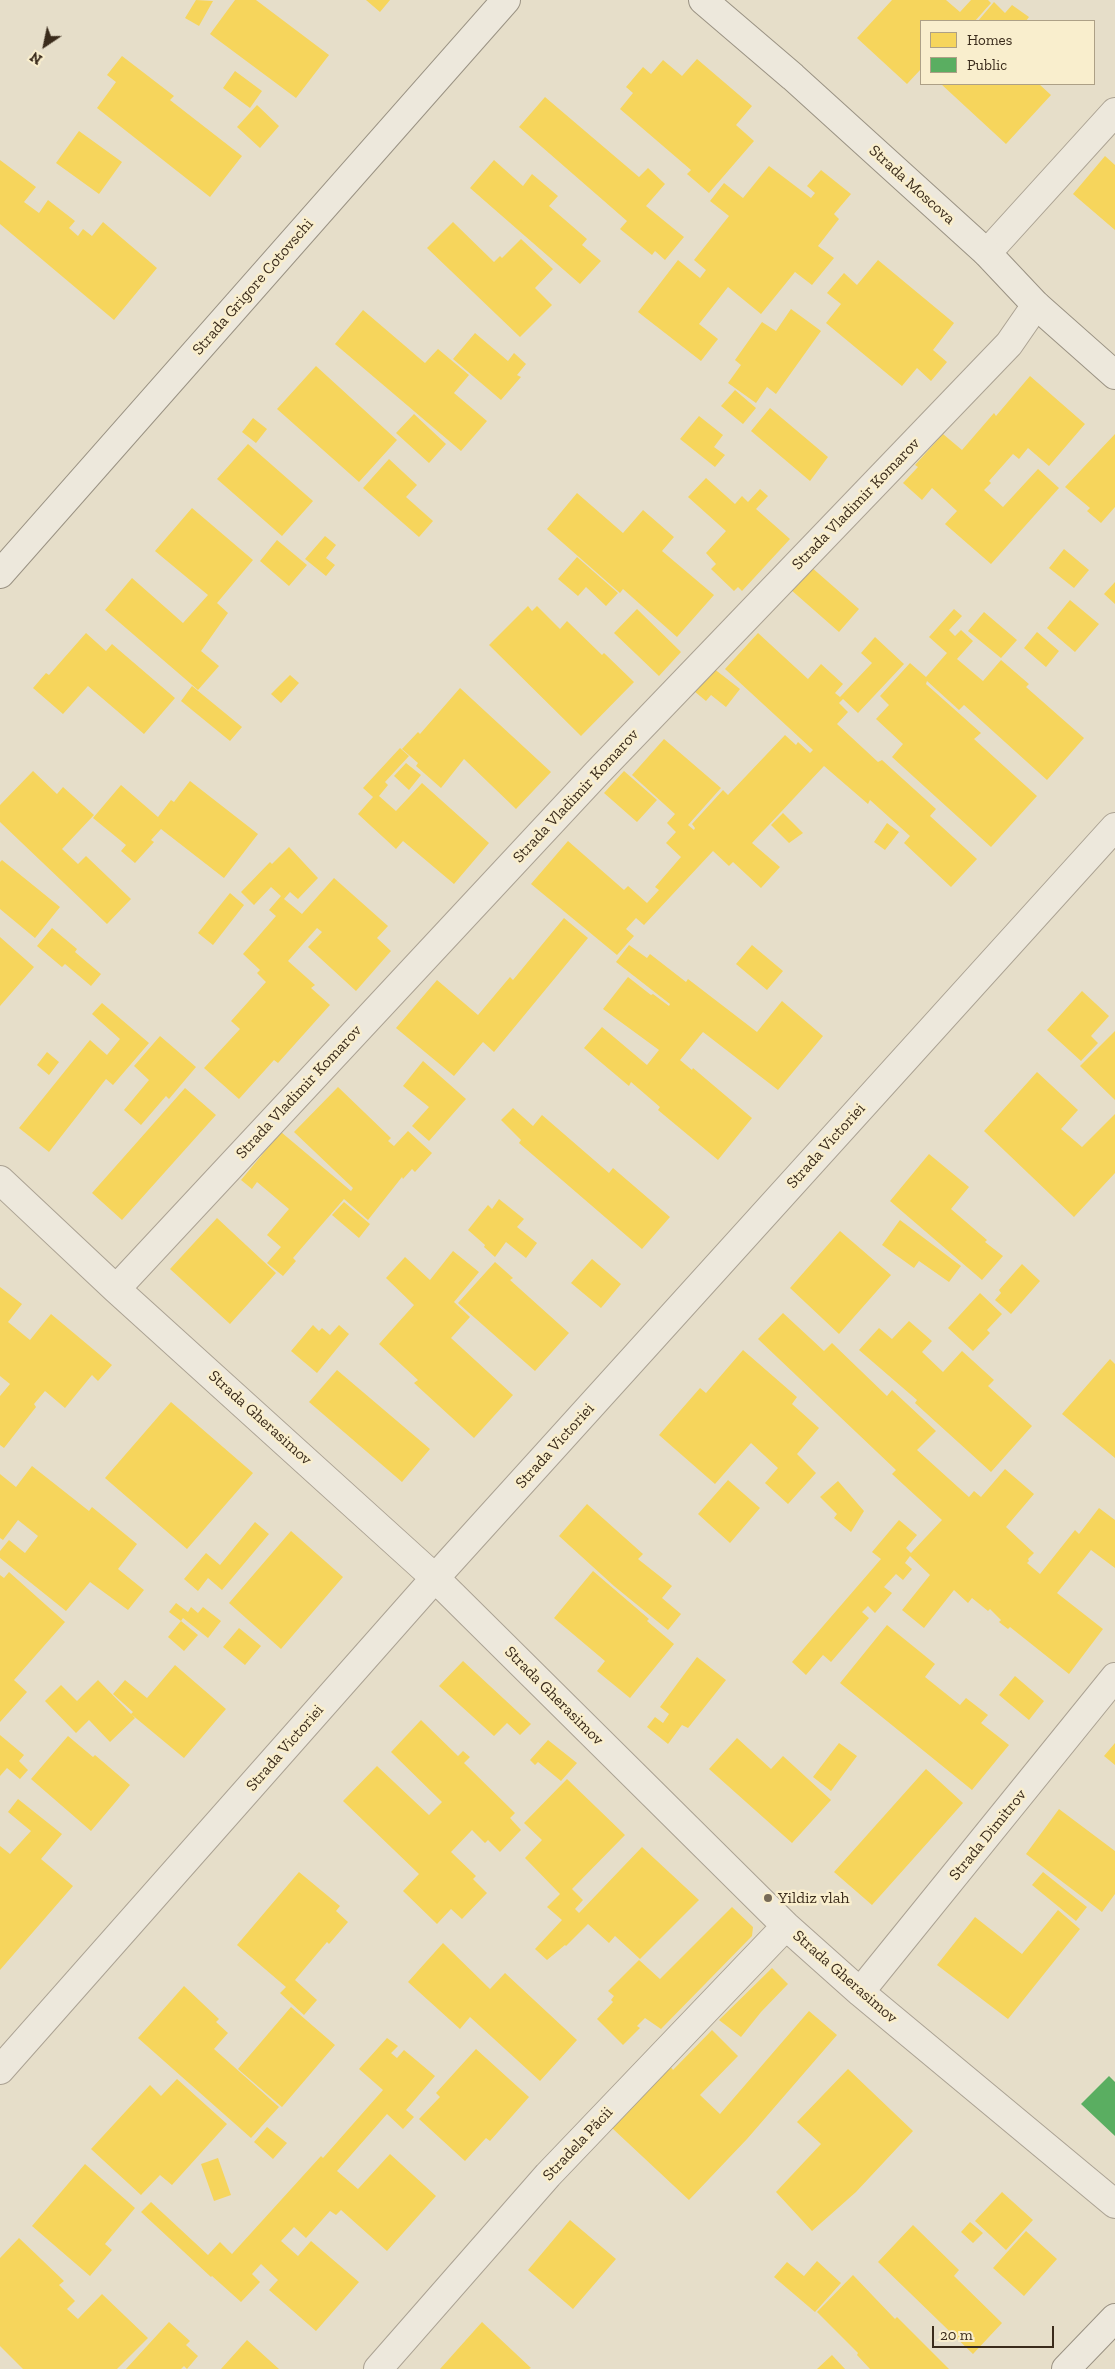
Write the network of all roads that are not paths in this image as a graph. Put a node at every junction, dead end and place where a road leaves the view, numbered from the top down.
1 (506, 0) edge
2 (703, 0) edge
3 (1115, 112) edge
4 (987, 253) junction
5 (1036, 306) junction
6 (1115, 375) edge
7 (0, 574) edge
8 (1115, 827) edge
9 (0, 1180) edge
10 (116, 1289) junction
11 (435, 1578) junction
12 (1115, 1677) edge
13 (786, 1926) junction
14 (860, 1992) junction
15 (0, 2070) edge
16 (1115, 2204) edge
17 (1115, 2318) edge
18 (378, 2369) edge
19 (1066, 2369) edge

1 - 7 street, Strada Grigore Cotovschi
2 - 4 street, Strada Moscova
3 - 4 street
4 - 5 street, Strada Moscova
5 - 6 street, Strada Moscova
5 - 10 street, Strada Vladimir Komarov
8 - 11 street, Strada Victoriei
9 - 10 street, Strada Gherasimov
10 - 11 street, Strada Gherasimov
11 - 13 street, Strada Gherasimov
11 - 15 street, Strada Victoriei
12 - 14 street, Strada Dimitrov
13 - 14 street, Strada Gherasimov
13 - 18 street, Stradela Păcii
14 - 16 street, Strada Gherasimov
17 - 19 street

